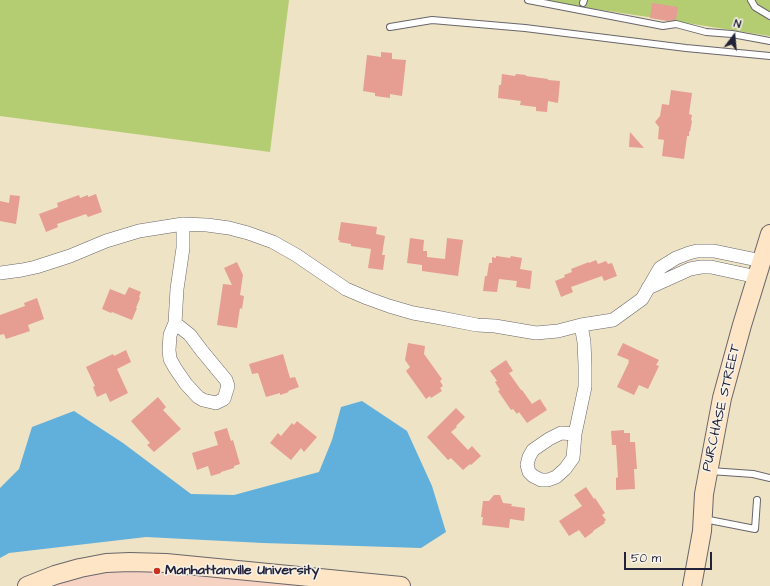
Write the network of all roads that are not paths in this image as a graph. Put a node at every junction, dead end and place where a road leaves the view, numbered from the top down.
1 (528, 0) edge
2 (751, 0) edge
3 (770, 16) edge
4 (390, 26) dead end
5 (770, 41) edge
6 (770, 56) edge
7 (183, 224) junction
8 (770, 234) edge
9 (689, 253) junction
10 (695, 268) junction
11 (760, 269) junction
12 (0, 273) edge
13 (648, 288) junction
14 (175, 323) junction
15 (581, 325) junction
16 (575, 434) dead end
17 (708, 471) junction
18 (770, 478) edge
19 (758, 500) dead end
20 (702, 518) junction
21 (27, 586) edge
22 (401, 586) edge
23 (692, 586) edge

1 - 5 lane
2 - 3 lane
4 - 6 lane
7 - 12 street
7 - 14 street
7 - 15 street
8 - 11 main road, PURCHASE STREET
9 - 10 street
9 - 11 street
9 - 13 street
10 - 11 street
10 - 13 street
11 - 17 main road, PURCHASE STREET
13 - 15 street
14 - 14 street
15 - 16 street
17 - 18 lane
17 - 20 main road, PURCHASE STREET
19 - 20 lane
20 - 23 main road, PURCHASE STREET
21 - 22 main road

